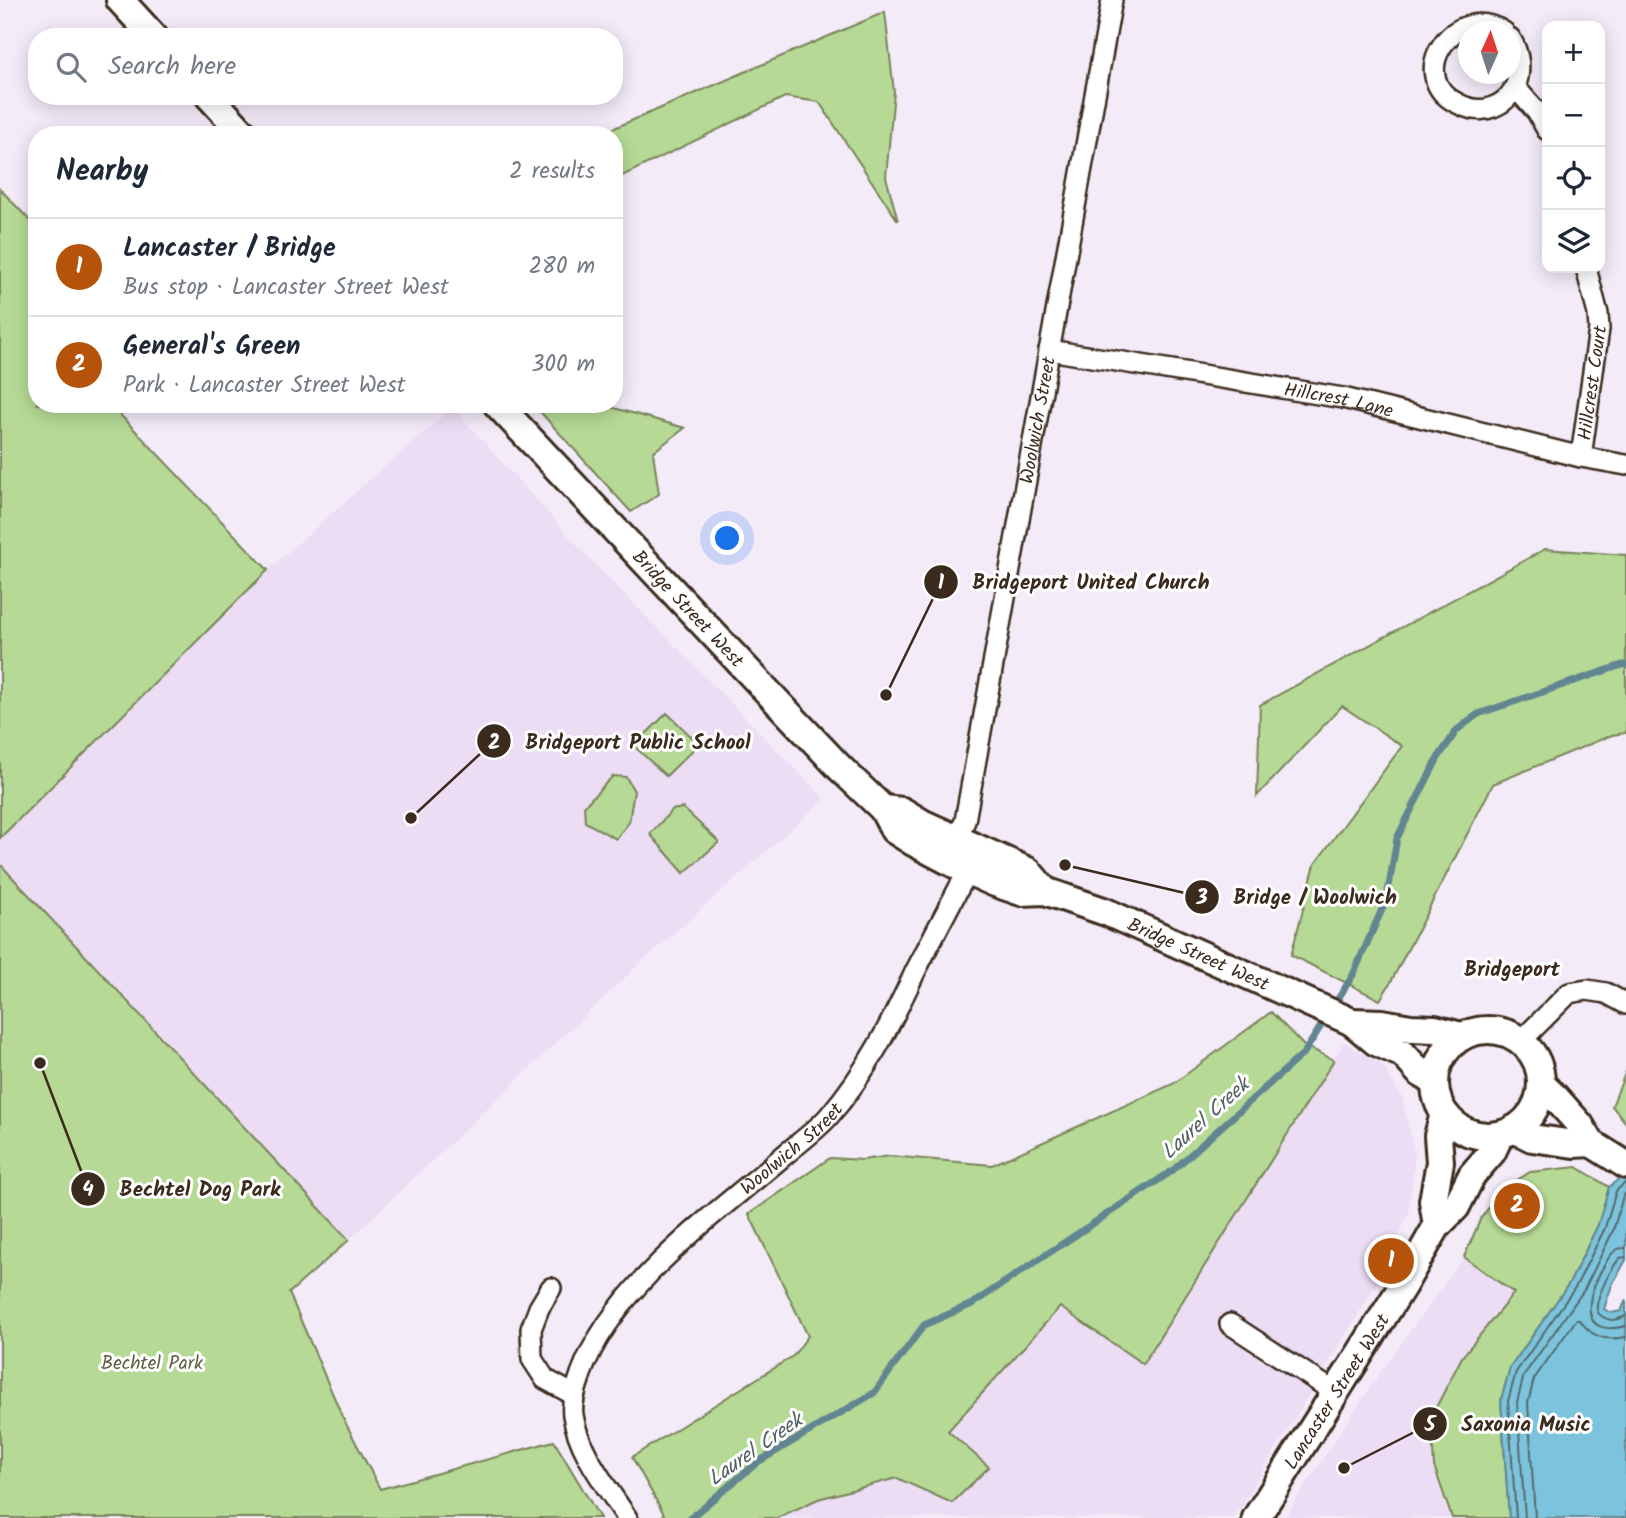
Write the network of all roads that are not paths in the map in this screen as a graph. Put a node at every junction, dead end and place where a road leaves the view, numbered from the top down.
1 (120, 0) edge
2 (1112, 0) edge
3 (146, 28) edge
4 (1458, 28) edge
5 (1516, 84) edge
6 (1515, 87) junction
7 (217, 105) edge
8 (1542, 122) edge
9 (237, 126) edge
10 (1587, 273) edge
11 (1049, 350) junction
12 (506, 413) edge
13 (1581, 457) junction
14 (1626, 465) edge
15 (883, 809) junction
16 (957, 839) junction
17 (968, 871) junction
18 (1045, 891) junction
19 (1626, 1004) edge
20 (1352, 1021) junction
21 (1461, 1037) junction
22 (1521, 1041) junction
23 (1434, 1081) junction
24 (1541, 1084) junction
25 (1444, 1114) junction
26 (1507, 1132) junction
27 (1591, 1143) junction
28 (1622, 1162) edge
29 (1437, 1226) junction
30 (551, 1288) dead end
31 (1230, 1324) dead end
32 (1336, 1393) junction
33 (574, 1395) junction
34 (627, 1518) edge
35 (1256, 1518) edge

1 - 3 main road
2 - 11 street, Woolwich Street
4 - 6 street
5 - 6 street
6 - 8 street
7 - 9 main road
10 - 13 street, Hillcrest Court
11 - 13 street, Hillcrest Lane
11 - 16 street, Woolwich Street
12 - 15 main road, Bridge Street West
13 - 14 street, Hillcrest Lane
15 - 16 main road, Bridge Street West
15 - 17 main road, Bridge Street West
16 - 18 main road, Bridge Street West
17 - 18 main road, Bridge Street West
17 - 33 street, Woolwich Street
18 - 20 main road, Bridge Street West
19 - 22 street
20 - 21 main road, Bridge Street West
20 - 23 main road, Bridge Street West
21 - 22 main road
21 - 23 main road
22 - 24 main road
23 - 25 main road
24 - 26 main road
24 - 27 main road
25 - 26 main road
25 - 29 main road
26 - 27 main road
26 - 29 main road, Lancaster Street West
27 - 28 main road
29 - 32 main road, Lancaster Street West
30 - 33 street
31 - 32 street
32 - 35 main road, Lancaster Street West
33 - 34 street

